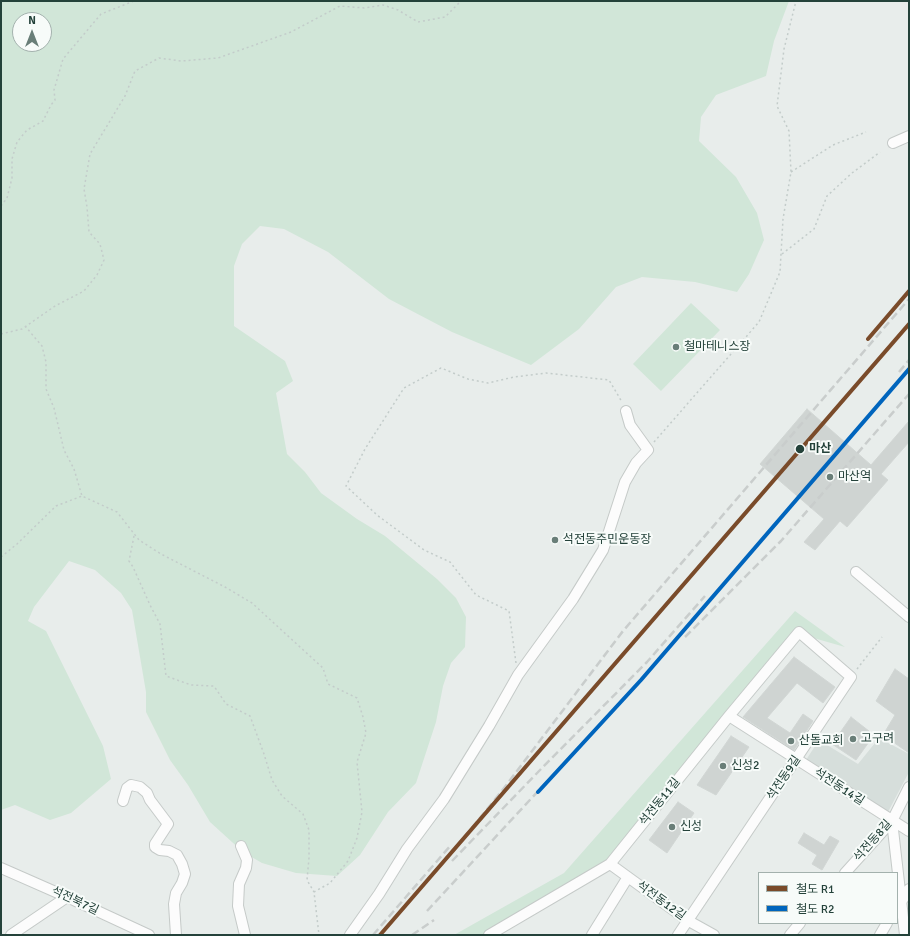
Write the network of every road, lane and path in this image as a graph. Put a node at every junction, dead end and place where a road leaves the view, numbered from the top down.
1 (134, 1) edge
2 (460, 1) edge
3 (796, 1) edge
4 (866, 132) dead end
5 (909, 136) edge
6 (893, 143) dead end
7 (880, 152) dead end
8 (791, 172) junction
9 (1, 206) edge
10 (782, 254) junction
11 (25, 326) junction
12 (1, 334) edge
13 (626, 411) joint
14 (648, 450) junction
15 (82, 496) junction
16 (134, 535) junction
17 (1, 557) edge
18 (856, 572) dead end
19 (909, 617) edge
20 (882, 637) dead end
21 (518, 675) junction
22 (851, 677) junction
23 (729, 716) junction
24 (796, 759) junction
25 (909, 787) edge
26 (123, 801) dead end
27 (892, 821) junction
28 (909, 831) edge
29 (240, 846) dead end
30 (610, 864) junction
31 (1, 868) edge
32 (846, 872) edge
33 (896, 872) edge
34 (628, 877) junction
35 (909, 888) edge
36 (314, 892) junction
37 (898, 893) edge
38 (67, 897) junction
39 (899, 905) edge
40 (687, 920) junction
41 (799, 924) edge
42 (886, 924) edge
43 (11, 935) edge
44 (149, 935) edge
45 (176, 935) edge
46 (245, 935) edge
47 (319, 935) edge
48 (350, 935) edge
49 (489, 935) edge
50 (592, 935) edge
51 (678, 935) edge
52 (714, 935) edge
53 (790, 935) edge
54 (880, 935) edge
55 (905, 935) edge

1 - 9 path
2 - 11 path
3 - 8 path
4 - 8 path
5 - 6 street
7 - 10 path
8 - 10 path
10 - 14 path
11 - 12 path
11 - 15 path
13 - 14 street
13 - 21 path
14 - 21 street
15 - 16 path
15 - 17 path
16 - 36 path
16 - 36 path
18 - 19 street
20 - 22 path
21 - 48 street
22 - 23 street, 석전동11길
22 - 24 street, 석전동9길
23 - 24 street, 석전동14길
23 - 30 street, 석전동11길
24 - 27 street, 석전동14길
24 - 40 street, 석전동9길
25 - 27 street, 석전동8길
26 - 45 street
27 - 28 street, 석전동14길
27 - 32 street, 석전동8길
27 - 33 street
29 - 46 street
30 - 34 street, 석전동12길
30 - 49 street, 석전동11길
31 - 38 street, 석전북7길
34 - 40 street, 석전동12길
34 - 50 street
35 - 39 street
36 - 47 path
37 - 39 street
38 - 43 street
38 - 44 street, 석전북7길
39 - 55 street
40 - 51 street, 석전동9길
40 - 52 street, 석전동12길
41 - 53 street
42 - 54 street

